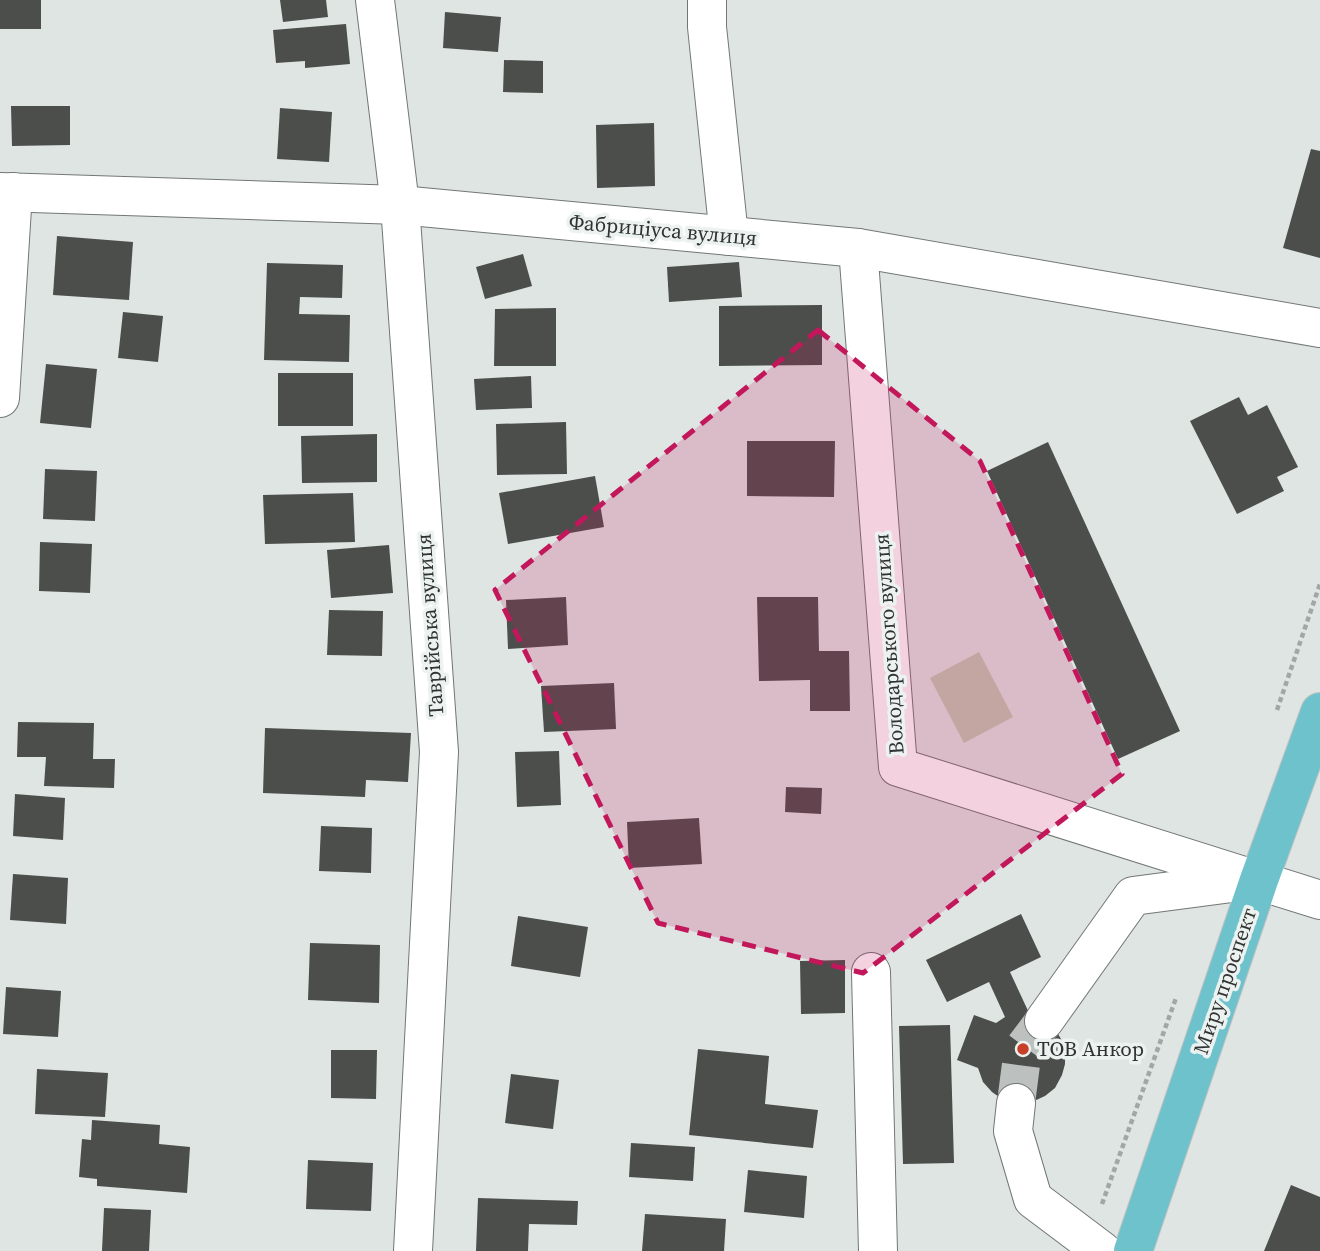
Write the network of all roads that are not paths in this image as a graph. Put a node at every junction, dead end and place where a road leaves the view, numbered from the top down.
1 (375, 0) edge
2 (707, 0) edge
3 (7, 192) edge
4 (400, 205) junction
5 (729, 236) junction
6 (858, 248) junction
7 (1320, 328) edge
8 (0, 398) edge
9 (1320, 712) edge
10 (1259, 880) junction
11 (1320, 900) edge
12 (871, 972) dead end
13 (1044, 1021) tunnel mouth
14 (1017, 1103) tunnel mouth
15 (413, 1251) edge
16 (878, 1251) edge
17 (1102, 1251) edge
18 (1133, 1251) edge

1 - 4 street, Таврійська вулиця
2 - 5 street
3 - 4 street, Фабриціуса вулиця
3 - 8 street
4 - 5 street, Фабриціуса вулиця
4 - 15 street, Таврійська вулиця
5 - 6 street, Фабриціуса вулиця
6 - 7 street, Фабриціуса вулиця
6 - 10 street, Володарського вулиця
9 - 10 main road, Миру проспект
10 - 11 street, Володарського вулиця
10 - 13 street
10 - 18 main road, Миру проспект
12 - 16 street
14 - 17 street

